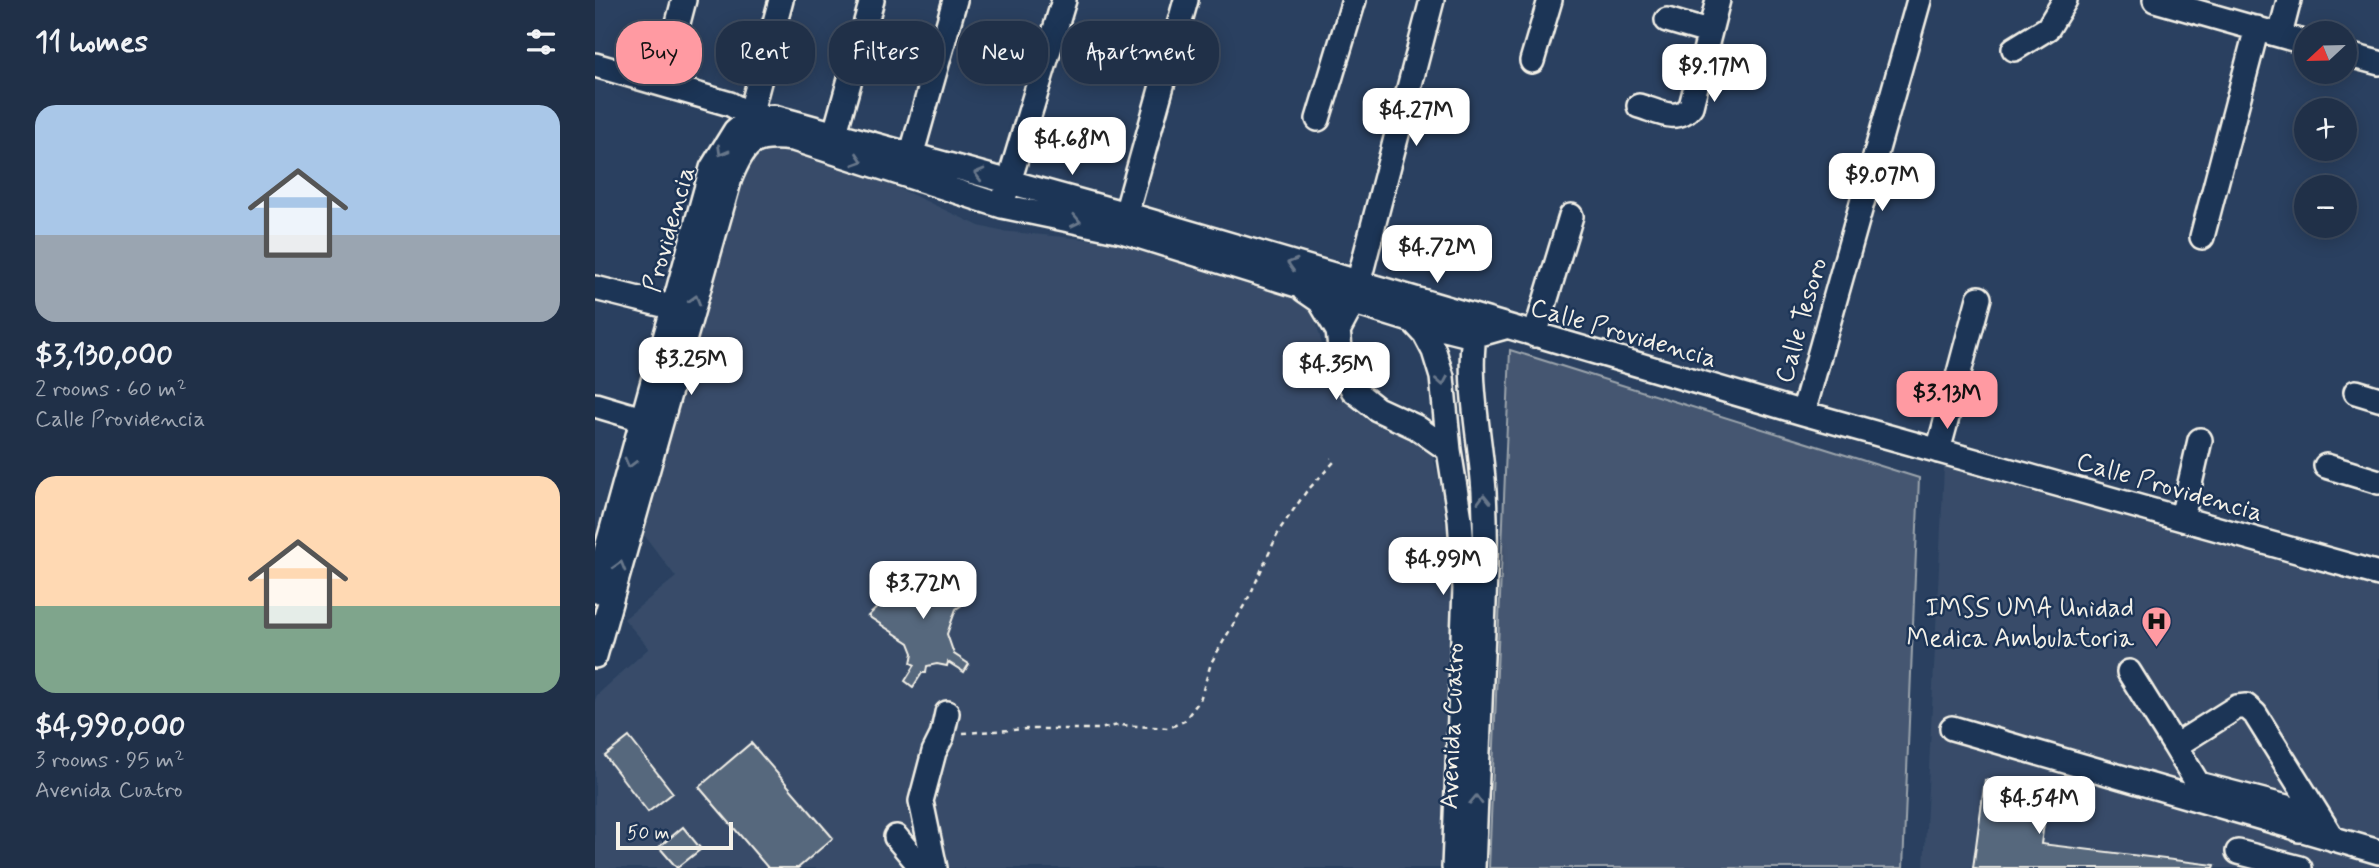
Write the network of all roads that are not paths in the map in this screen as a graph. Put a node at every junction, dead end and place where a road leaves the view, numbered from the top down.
1 (684, 0) edge
2 (781, 0) edge
3 (872, 0) edge
4 (955, 0) edge
5 (1064, 0) edge
6 (1186, 0) edge
7 (1354, 0) edge
8 (1432, 0) edge
9 (1550, 0) edge
10 (1718, 0) edge
11 (1919, 0) edge
12 (2065, 0) edge
13 (2155, 0) edge
14 (2289, 0) edge
15 (1667, 20) dead end
16 (678, 21) edge
17 (2257, 28) junction
18 (1709, 32) junction
19 (2280, 35) junction
20 (2294, 39) edge
21 (2014, 49) dead end
22 (2357, 58) edge
23 (1532, 61) dead end
24 (2379, 64) edge
25 (595, 65) edge
26 (616, 71) edge
27 (665, 84) edge
28 (1639, 106) dead end
29 (749, 118) junction
30 (1318, 119) dead end
31 (835, 133) junction
32 (911, 156) junction
33 (1009, 183) junction
34 (1002, 206) junction
35 (1126, 214) junction
36 (1571, 216) dead end
37 (2201, 237) dead end
38 (1293, 283) junction
39 (595, 288) edge
40 (1355, 293) junction
41 (1979, 298) dead end
42 (675, 308) junction
43 (1413, 321) junction
44 (1475, 327) junction
45 (1338, 331) junction
46 (1535, 335) junction
47 (2356, 392) dead end
48 (2379, 399) edge
49 (595, 405) edge
50 (1803, 414) junction
51 (642, 419) junction
52 (2200, 440) dead end
53 (1449, 450) junction
54 (1938, 451) junction
55 (2326, 466) dead end
56 (2379, 482) edge
57 (2182, 518) junction
58 (604, 520) edge
59 (2378, 569) edge
60 (595, 591) edge
61 (595, 656) edge
62 (2129, 672) dead end
63 (947, 713) dead end
64 (1952, 728) dead end
65 (2175, 746) junction
66 (2260, 817) junction
67 (2299, 830) junction
68 (896, 837) dead end
69 (2333, 839) junction
70 (2379, 852) edge
71 (2237, 860) edge
72 (922, 868) edge
73 (935, 868) edge
74 (1454, 868) edge
75 (1473, 868) edge
76 (2299, 868) edge

1 - 16 street
2 - 29 street
3 - 31 street
4 - 32 street
5 - 33 street
6 - 35 street
7 - 30 street
8 - 40 street
9 - 23 street
10 - 18 street
11 - 50 street, Calle Tesoro
12 - 21 street
13 - 17 street
14 - 19 street
15 - 18 street
17 - 19 street
17 - 37 street
18 - 28 street
19 - 20 street
22 - 24 street
25 - 26 street
27 - 29 street
29 - 31 street
29 -> 42 street, Providencia
31 - 32 street
33 -> 32 street
33 - 34 street
33 - 35 street
34 -> 38 street
61 -> 34 street
40 -> 35 street
36 - 46 street
38 - 40 street
38 - 45 street
39 - 42 street
40 - 43 street
40 - 44 street
40 - 45 street
41 - 54 street
42 - 51 street, Providencia
43 - 44 street
43 -> 53 street, Avenida Cuatro
44 - 46 street, Calle Providencia
75 -> 44 street, Avenida Cuatro
45 - 53 street
46 - 50 street, Calle Providencia
47 - 48 street
49 - 51 street
50 - 54 street, Calle Providencia
51 -> 58 street, Providencia
52 - 57 street
53 - 74 street, Avenida Cuatro
54 - 57 street, Calle Providencia
55 - 56 street
57 - 59 street, Calle Providencia
58 - 60 street, Providencia
62 - 65 street
63 - 73 street
64 - 66 street
65 - 67 street
65 - 69 street
66 - 67 street
66 - 71 street
67 - 69 street
68 - 72 street
69 - 70 street
71 - 76 street

